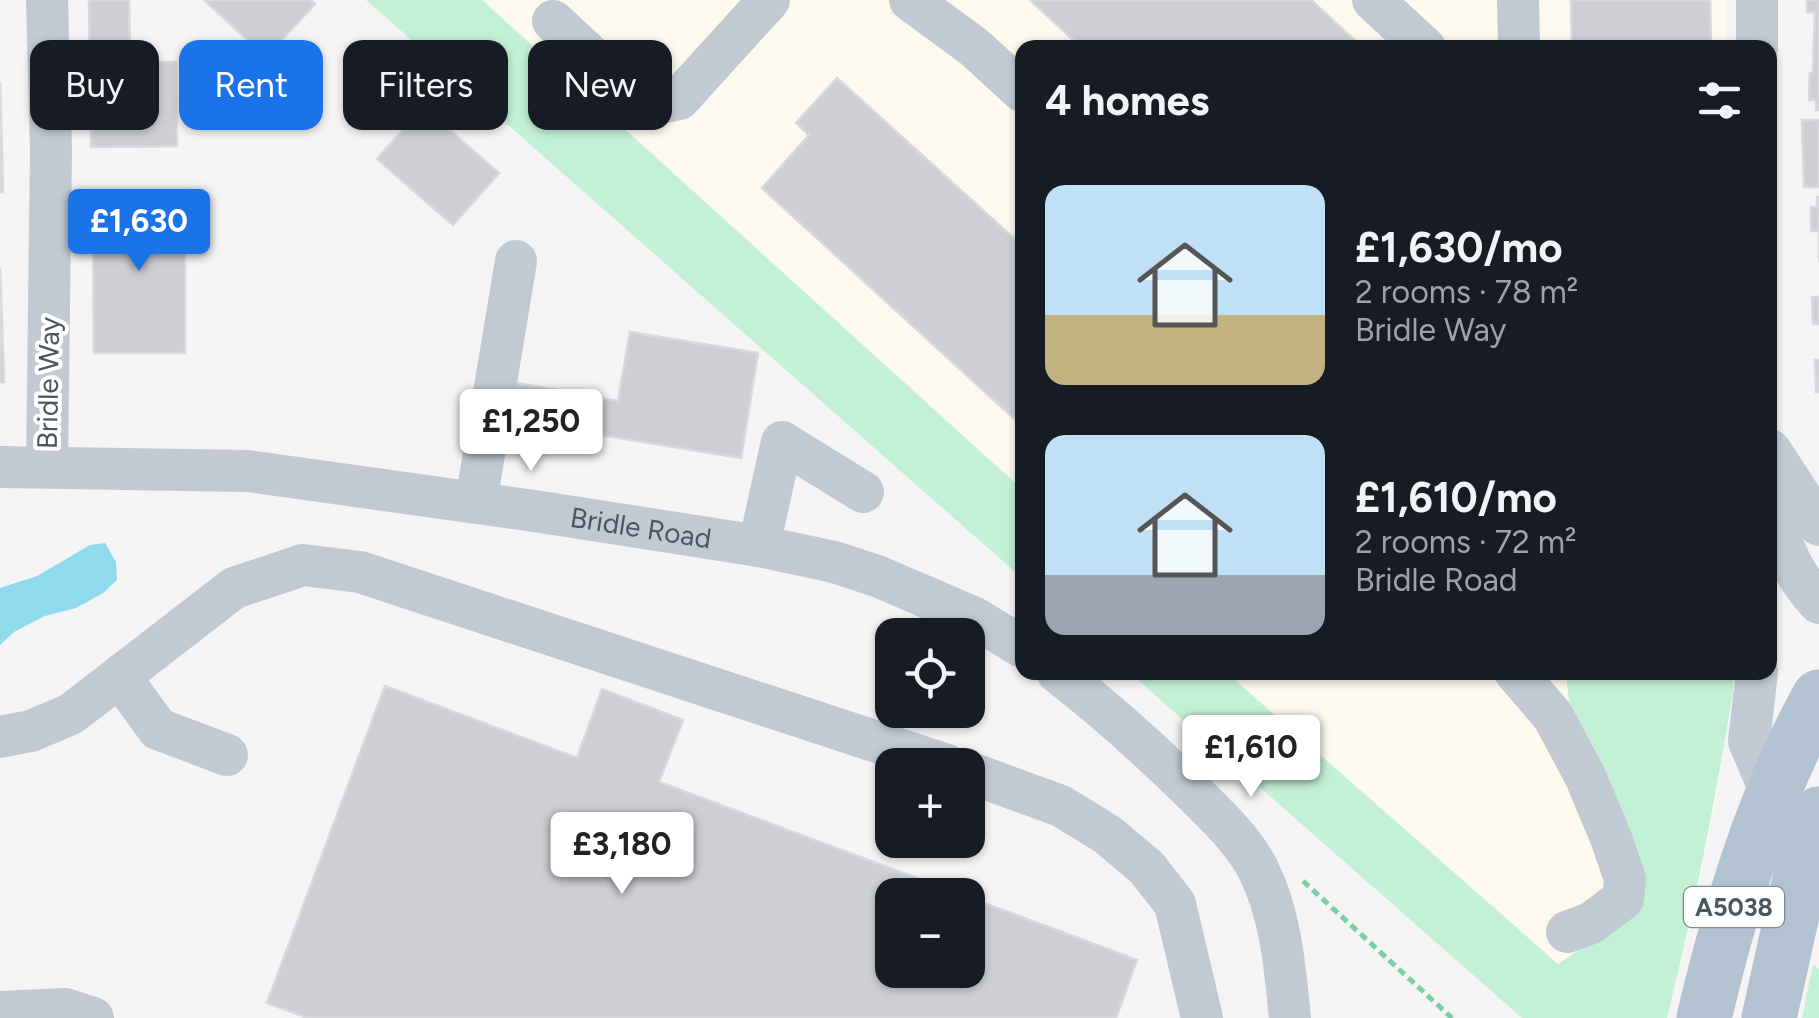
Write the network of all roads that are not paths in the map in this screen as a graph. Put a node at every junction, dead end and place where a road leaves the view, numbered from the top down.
1 (47, 0) edge
2 (768, 0) edge
3 (910, 0) edge
4 (1373, 0) edge
5 (1518, 0) edge
6 (1756, 0) edge
7 (554, 21) dead end
8 (1416, 40) edge
9 (1519, 40) edge
10 (1757, 40) edge
11 (1015, 85) edge
12 (516, 261) dead end
13 (0, 466) edge
14 (47, 466) junction
15 (1788, 485) edge
16 (863, 492) dead end
17 (476, 502) junction
18 (1819, 524) edge
19 (759, 546) junction
20 (1819, 603) edge
21 (1015, 642) edge
22 (120, 676) junction
23 (1066, 680) edge
24 (1523, 680) edge
25 (1756, 680) edge
26 (1819, 696) edge
27 (0, 737) edge
28 (894, 748) edge
29 (227, 755) dead end
30 (985, 778) edge
31 (1796, 806) edge
32 (1567, 932) dead end
33 (0, 1012) edge
34 (93, 1018) edge
35 (1202, 1018) edge
36 (1290, 1018) edge
37 (1704, 1018) edge
38 (1769, 1018) edge

1 - 14 street, Bridle Way
2 - 7 street
3 - 11 street
4 - 8 street
5 - 9 street
6 - 10 street
12 - 17 street
13 - 14 street, Bridle Road
14 - 17 street, Bridle Road
15 - 18 street
15 - 20 street
16 - 19 street
17 - 19 street, Bridle Road
19 - 21 street, Bridle Road
22 - 27 street
22 - 28 street
22 - 29 street
23 - 36 street
24 - 32 street
25 - 31 street
26 - 31 main road, A5038
30 - 35 street
31 - 37 main road, A5038
31 - 38 main road, A5038
33 - 34 street

